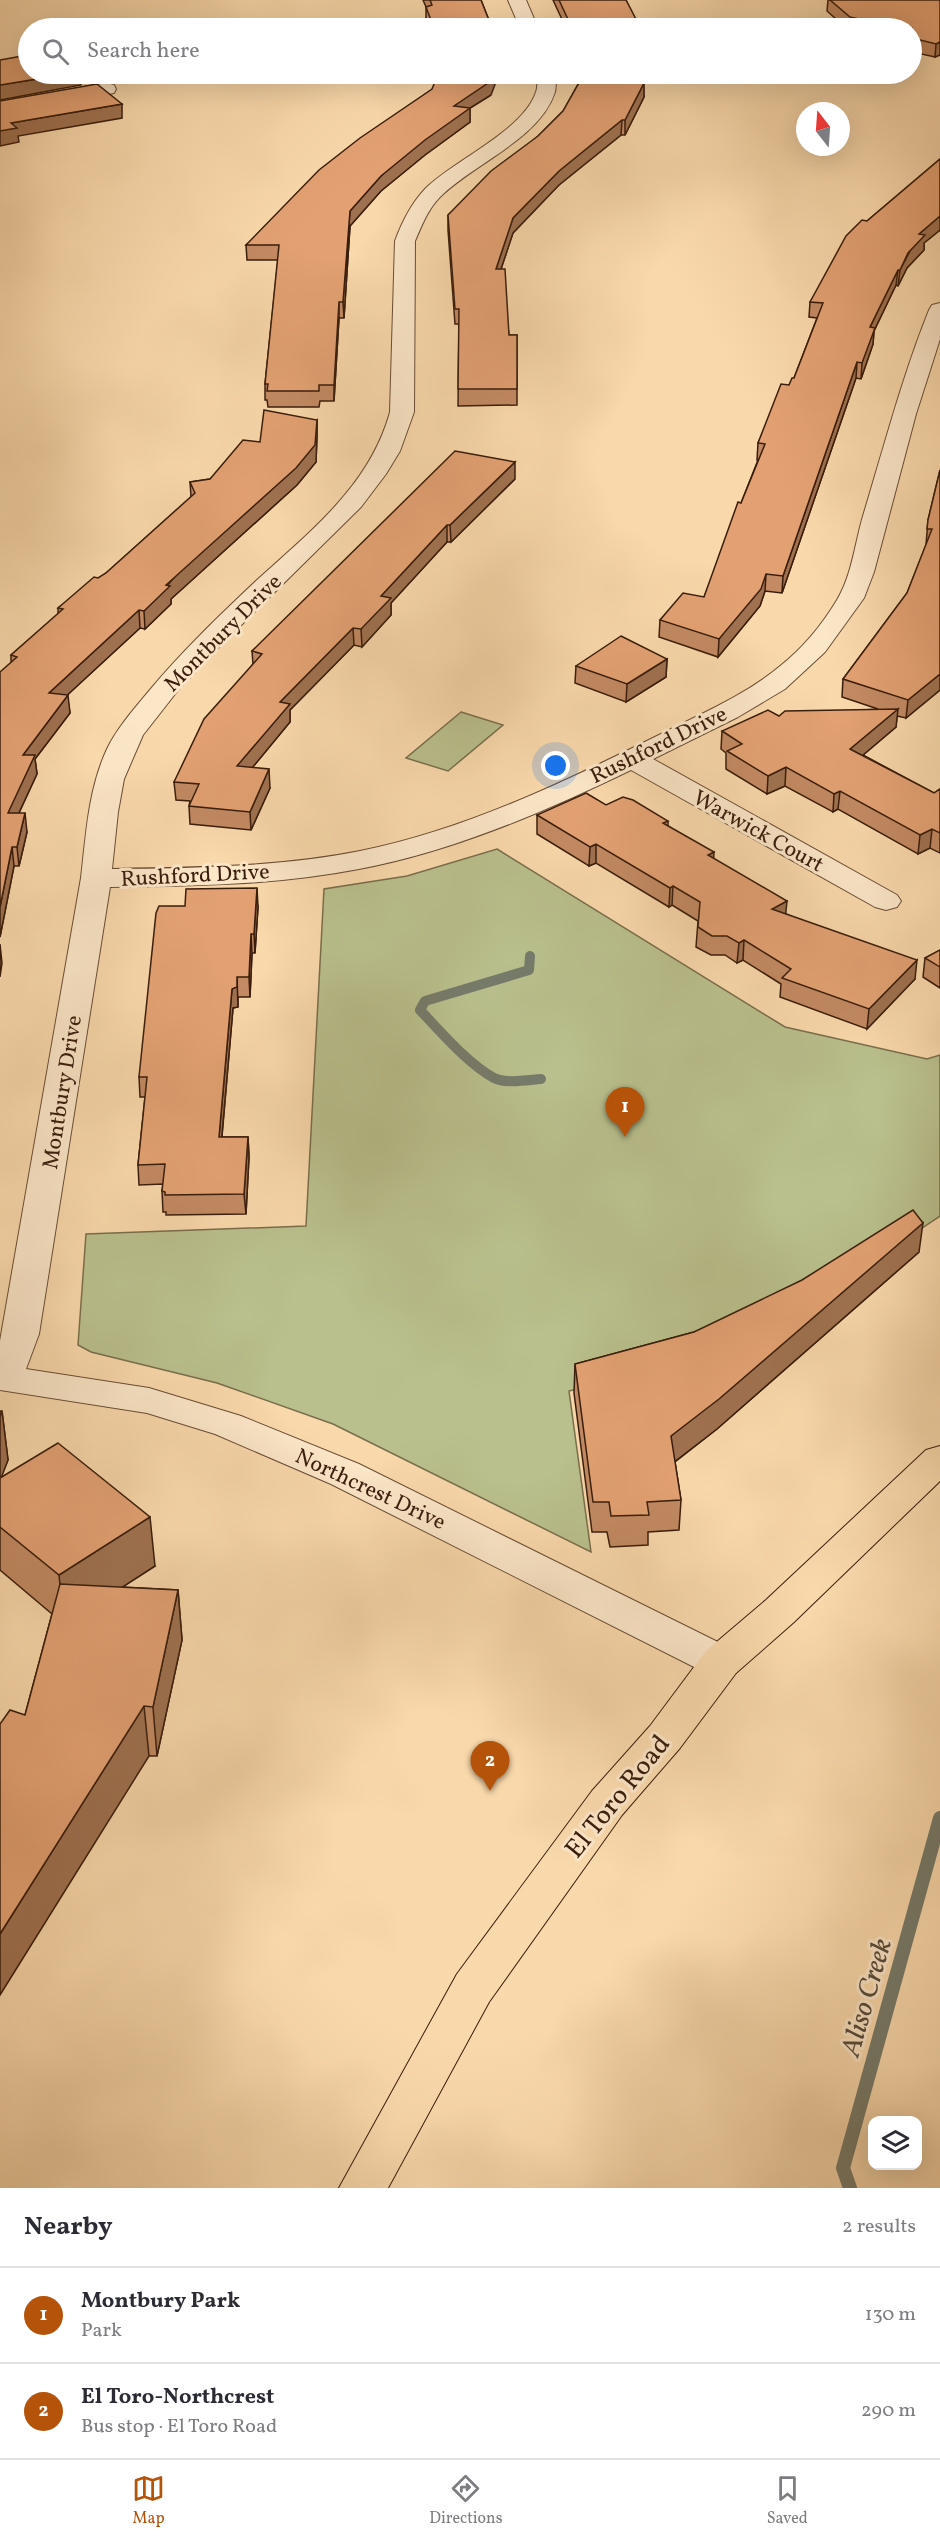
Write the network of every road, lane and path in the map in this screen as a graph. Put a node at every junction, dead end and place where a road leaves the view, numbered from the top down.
1 (517, 0) edge
2 (525, 18) edge
3 (547, 84) edge
4 (107, 89) edge
5 (0, 108) edge
6 (940, 310) edge
7 (632, 759) junction
8 (96, 878) junction
9 (886, 901) dead end
10 (2, 1377) edge
11 (940, 1459) edge
12 (721, 1662) junction
13 (363, 2188) edge

1 - 2 street
3 - 8 street, Montbury Drive
4 - 5 street
6 - 7 street, Rushford Drive
7 - 8 street, Rushford Drive
7 - 9 street, Warwick Court
8 - 10 street, Montbury Drive
10 - 12 street, Northcrest Drive
11 - 12 main road, El Toro Road
12 - 13 main road, El Toro Road

